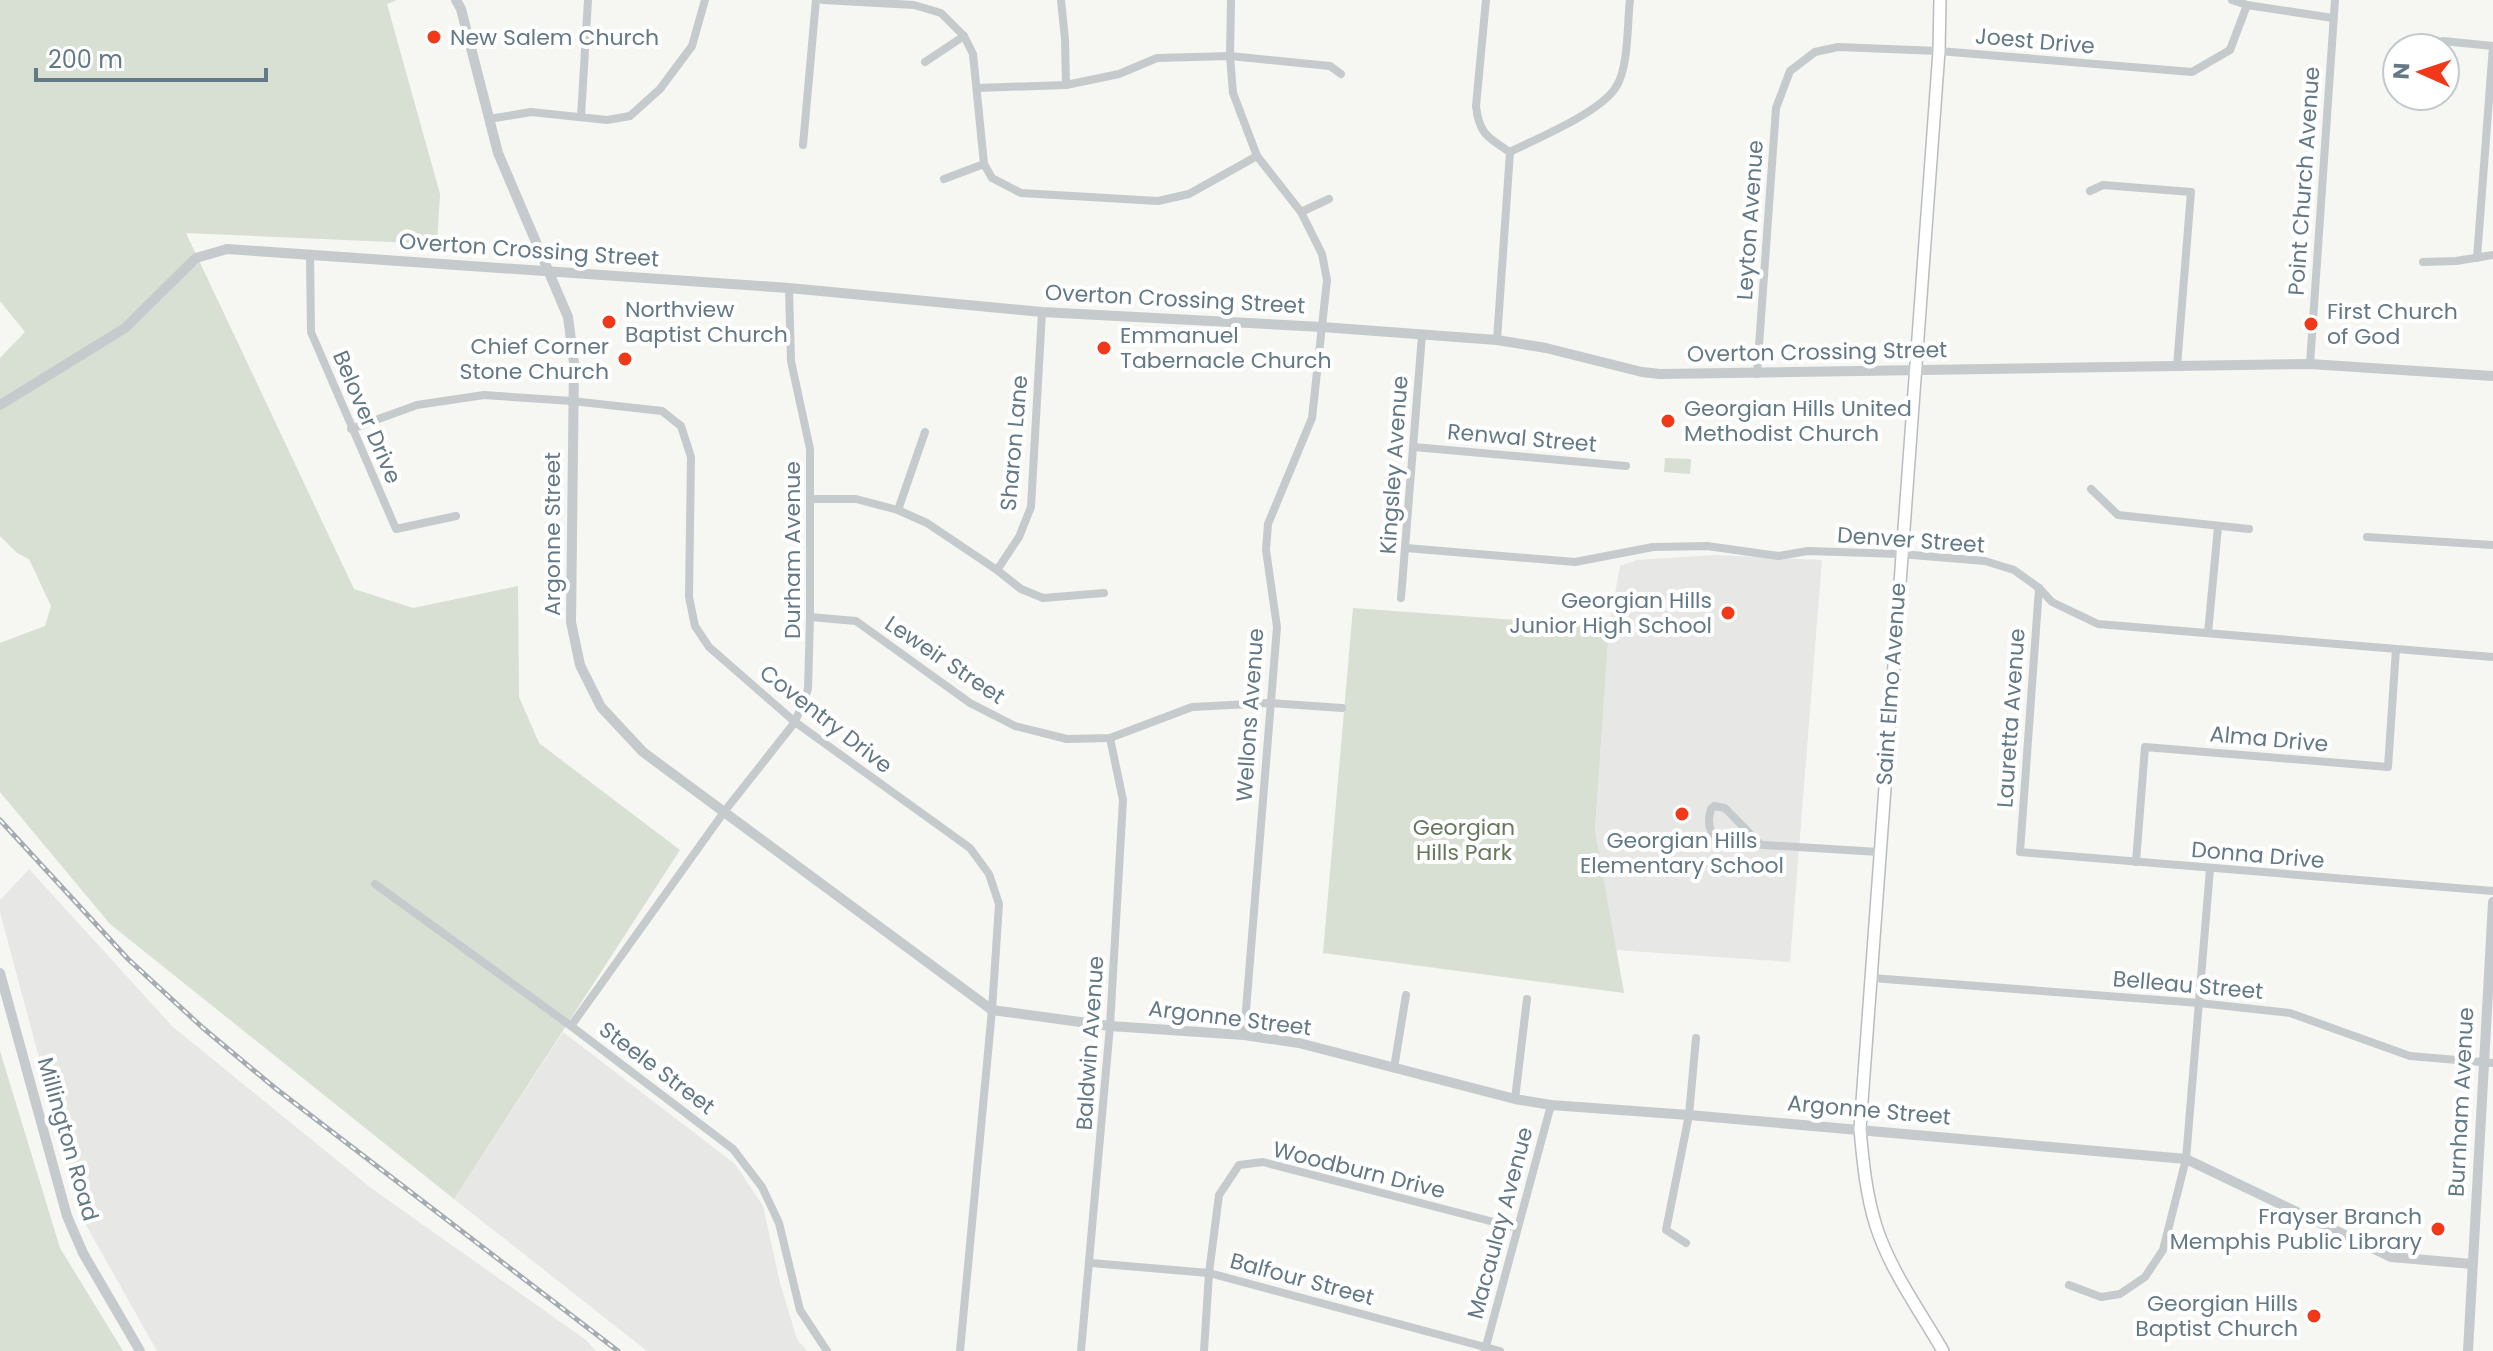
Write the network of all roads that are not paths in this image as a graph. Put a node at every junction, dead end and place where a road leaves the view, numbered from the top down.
1 (456, 0) edge
2 (588, 0) edge
3 (705, 0) edge
4 (816, 0) edge
5 (823, 0) edge
6 (1061, 0) edge
7 (1231, 0) edge
8 (1486, 0) edge
9 (1630, 0) edge
10 (1940, 0) edge
11 (2232, 0) edge
12 (2335, 0) edge
13 (2247, 5) junction
14 (2333, 18) junction
15 (964, 36) junction
16 (2461, 43) edge
17 (2493, 46) edge
18 (1939, 51) junction
19 (1230, 56) junction
20 (925, 62) dead end
21 (1790, 71) joint
22 (1341, 74) dead end
23 (1066, 85) junction
24 (977, 88) junction
25 (581, 117) junction
26 (489, 119) junction
27 (803, 145) dead end
28 (1510, 152) junction
29 (1257, 156) junction
30 (984, 164) junction
31 (944, 179) dead end
32 (2090, 191) dead end
33 (1329, 199) dead end
34 (1301, 212) junction
35 (2493, 255) edge
36 (310, 256) junction
37 (2477, 258) junction
38 (2423, 262) dead end
39 (546, 270) junction
40 (789, 288) junction
41 (1042, 312) junction
42 (1322, 327) junction
43 (1422, 335) junction
44 (1497, 340) junction
45 (2310, 364) junction
46 (2177, 366) junction
47 (1914, 371) junction
48 (1757, 374) junction
49 (2493, 376) edge
50 (572, 401) junction
51 (0, 405) edge
52 (351, 429) junction
53 (925, 432) dead end
54 (1414, 447) junction
55 (1626, 466) dead end
56 (2091, 489) dead end
57 (811, 499) junction
58 (898, 510) junction
59 (456, 516) dead end
60 (2218, 527) junction
61 (2249, 529) dead end
62 (2367, 537) dead end
63 (2493, 545) edge
64 (1406, 548) junction
65 (1900, 554) junction
66 (997, 570) junction
67 (2039, 588) junction
68 (1104, 593) dead end
69 (1401, 598) dead end
70 (810, 617) junction
71 (2208, 633) junction
72 (2396, 649) junction
73 (2493, 657) edge
74 (1269, 703) junction
75 (1342, 708) dead end
76 (795, 722) junction
77 (1110, 738) junction
78 (724, 812) junction
79 (1760, 844) junction
80 (1879, 852) junction
81 (2020, 852) joint
82 (2136, 862) junction
83 (2210, 869) junction
84 (375, 884) dead end
85 (2493, 891) edge
86 (2493, 902) edge
87 (0, 973) edge
88 (1872, 978) junction
89 (1406, 995) dead end
90 (1527, 999) dead end
91 (2199, 1003) junction
92 (992, 1010) junction
93 (571, 1026) junction
94 (1110, 1026) junction
95 (1244, 1035) junction
96 (1696, 1038) dead end
97 (2488, 1062) edge
98 (1394, 1068) junction
99 (1515, 1099) junction
100 (1551, 1105) junction
101 (1689, 1115) junction
102 (1860, 1129) junction
103 (2186, 1159) junction
104 (1517, 1228) junction
105 (1686, 1243) dead end
106 (1091, 1263) junction
107 (2472, 1264) junction
108 (1209, 1273) junction
109 (2069, 1285) dead end
110 (1485, 1349) edge
111 (140, 1351) edge
112 (827, 1351) edge
113 (960, 1351) edge
114 (1081, 1351) edge
115 (1204, 1351) edge
116 (1500, 1351) edge
117 (1943, 1351) edge
118 (2468, 1351) edge

1 - 26 street, Argonne Street
2 - 25 street
3 - 25 street
4 - 27 street
5 - 15 street
6 - 23 street
7 - 19 street, Wellons Avenue
8 - 28 street
9 - 28 street
10 - 18 main road, Saint Elmo Avenue
11 - 13 street
12 - 14 street, Point Church Avenue
13 - 14 street
13 - 18 street, Joest Drive
14 - 45 street, Point Church Avenue
15 - 20 street
15 - 24 street
16 - 17 street
17 - 37 street
18 - 21 street, Joest Drive
18 - 47 main road, Saint Elmo Avenue
19 - 22 street
19 - 23 street
19 - 29 street, Wellons Avenue
21 - 48 street, Leyton Avenue
23 - 24 street
24 - 30 street
25 - 26 street
26 - 39 street, Argonne Street
28 - 44 street
29 - 30 street
29 - 34 street, Wellons Avenue
30 - 31 street
32 - 46 street
33 - 34 street
34 - 42 street, Wellons Avenue
35 - 37 street
36 - 39 street, Overton Crossing Street
36 - 51 street, Overton Crossing Street
36 - 52 street, Belover Drive
37 - 38 street
39 - 40 street, Overton Crossing Street
39 - 50 street, Argonne Street
40 - 41 street, Overton Crossing Street
40 - 57 street, Durham Avenue
41 - 42 street, Overton Crossing Street
41 - 66 street, Sharon Lane
42 - 43 street, Overton Crossing Street
42 - 74 street, Wellons Avenue
43 - 44 street, Overton Crossing Street
43 - 54 street, Kingsley Avenue
44 - 48 street, Overton Crossing Street
45 - 46 street, Overton Crossing Street
45 - 49 street, Overton Crossing Street
46 - 47 street, Overton Crossing Street
47 - 48 street, Overton Crossing Street
47 - 65 main road, Saint Elmo Avenue
50 - 52 street, Coventry Drive
50 - 76 street, Coventry Drive
50 - 78 street, Argonne Street
52 - 59 street, Belover Drive
53 - 58 street
54 - 55 street, Renwal Street
54 - 64 street, Kingsley Avenue
56 - 60 street
57 - 58 street
57 - 70 street, Durham Avenue
58 - 66 street
60 - 61 street
60 - 71 street
62 - 63 street
64 - 65 street, Denver Street
64 - 69 street, Kingsley Avenue
65 - 67 street, Denver Street
65 - 80 main road, Saint Elmo Avenue
66 - 68 street
67 - 71 street, Denver Street
67 - 81 street, Lauretta Avenue
70 - 76 street, Durham Avenue
70 - 77 street, Leweir Street
71 - 72 street, Denver Street
72 - 73 street, Denver Street
72 - 82 street, Alma Drive
74 - 75 street, Leweir Street
74 - 77 street, Leweir Street
74 - 95 street, Wellons Avenue
76 - 78 street, Durham Avenue
76 - 92 street, Coventry Drive
77 - 94 street, Baldwin Avenue
78 - 92 street, Argonne Street
78 - 93 street, Durham Avenue
79 - 79 street
79 - 80 street
80 - 88 main road, Saint Elmo Avenue
81 - 82 street, Donna Drive
82 - 83 street, Donna Drive
83 - 85 street, Donna Drive
83 - 91 street
84 - 93 street, Steele Street
86 - 97 street, Burnham Avenue
87 - 111 street, Millington Road
88 - 91 street, Belleau Street
88 - 102 main road, Saint Elmo Avenue
89 - 98 street
90 - 99 street, Macaulay Avenue
91 - 97 street, Belleau Street
91 - 103 street
92 - 94 street, Argonne Street
92 - 113 street, Coventry Drive
93 - 112 street, Steele Street
94 - 95 street, Argonne Street
94 - 106 street, Baldwin Avenue
95 - 98 street, Argonne Street
96 - 101 street
97 - 107 street, Burnham Avenue
98 - 99 street, Argonne Street
99 - 100 street, Argonne Street
100 - 101 street, Argonne Street
100 - 104 street, Macaulay Avenue
101 - 102 street, Argonne Street
101 - 105 street
102 - 103 street, Argonne Street
102 - 117 main road, Saint Elmo Avenue
103 - 107 street, Argonne Street
103 - 109 street
104 - 108 street, Woodburn Drive
104 - 110 street, Macaulay Avenue
106 - 108 street, Balfour Street
106 - 114 street, Baldwin Avenue
107 - 118 street, Burnham Avenue
108 - 110 street, Balfour Street
108 - 115 street, Woodburn Drive
110 - 116 street, Balfour Street

